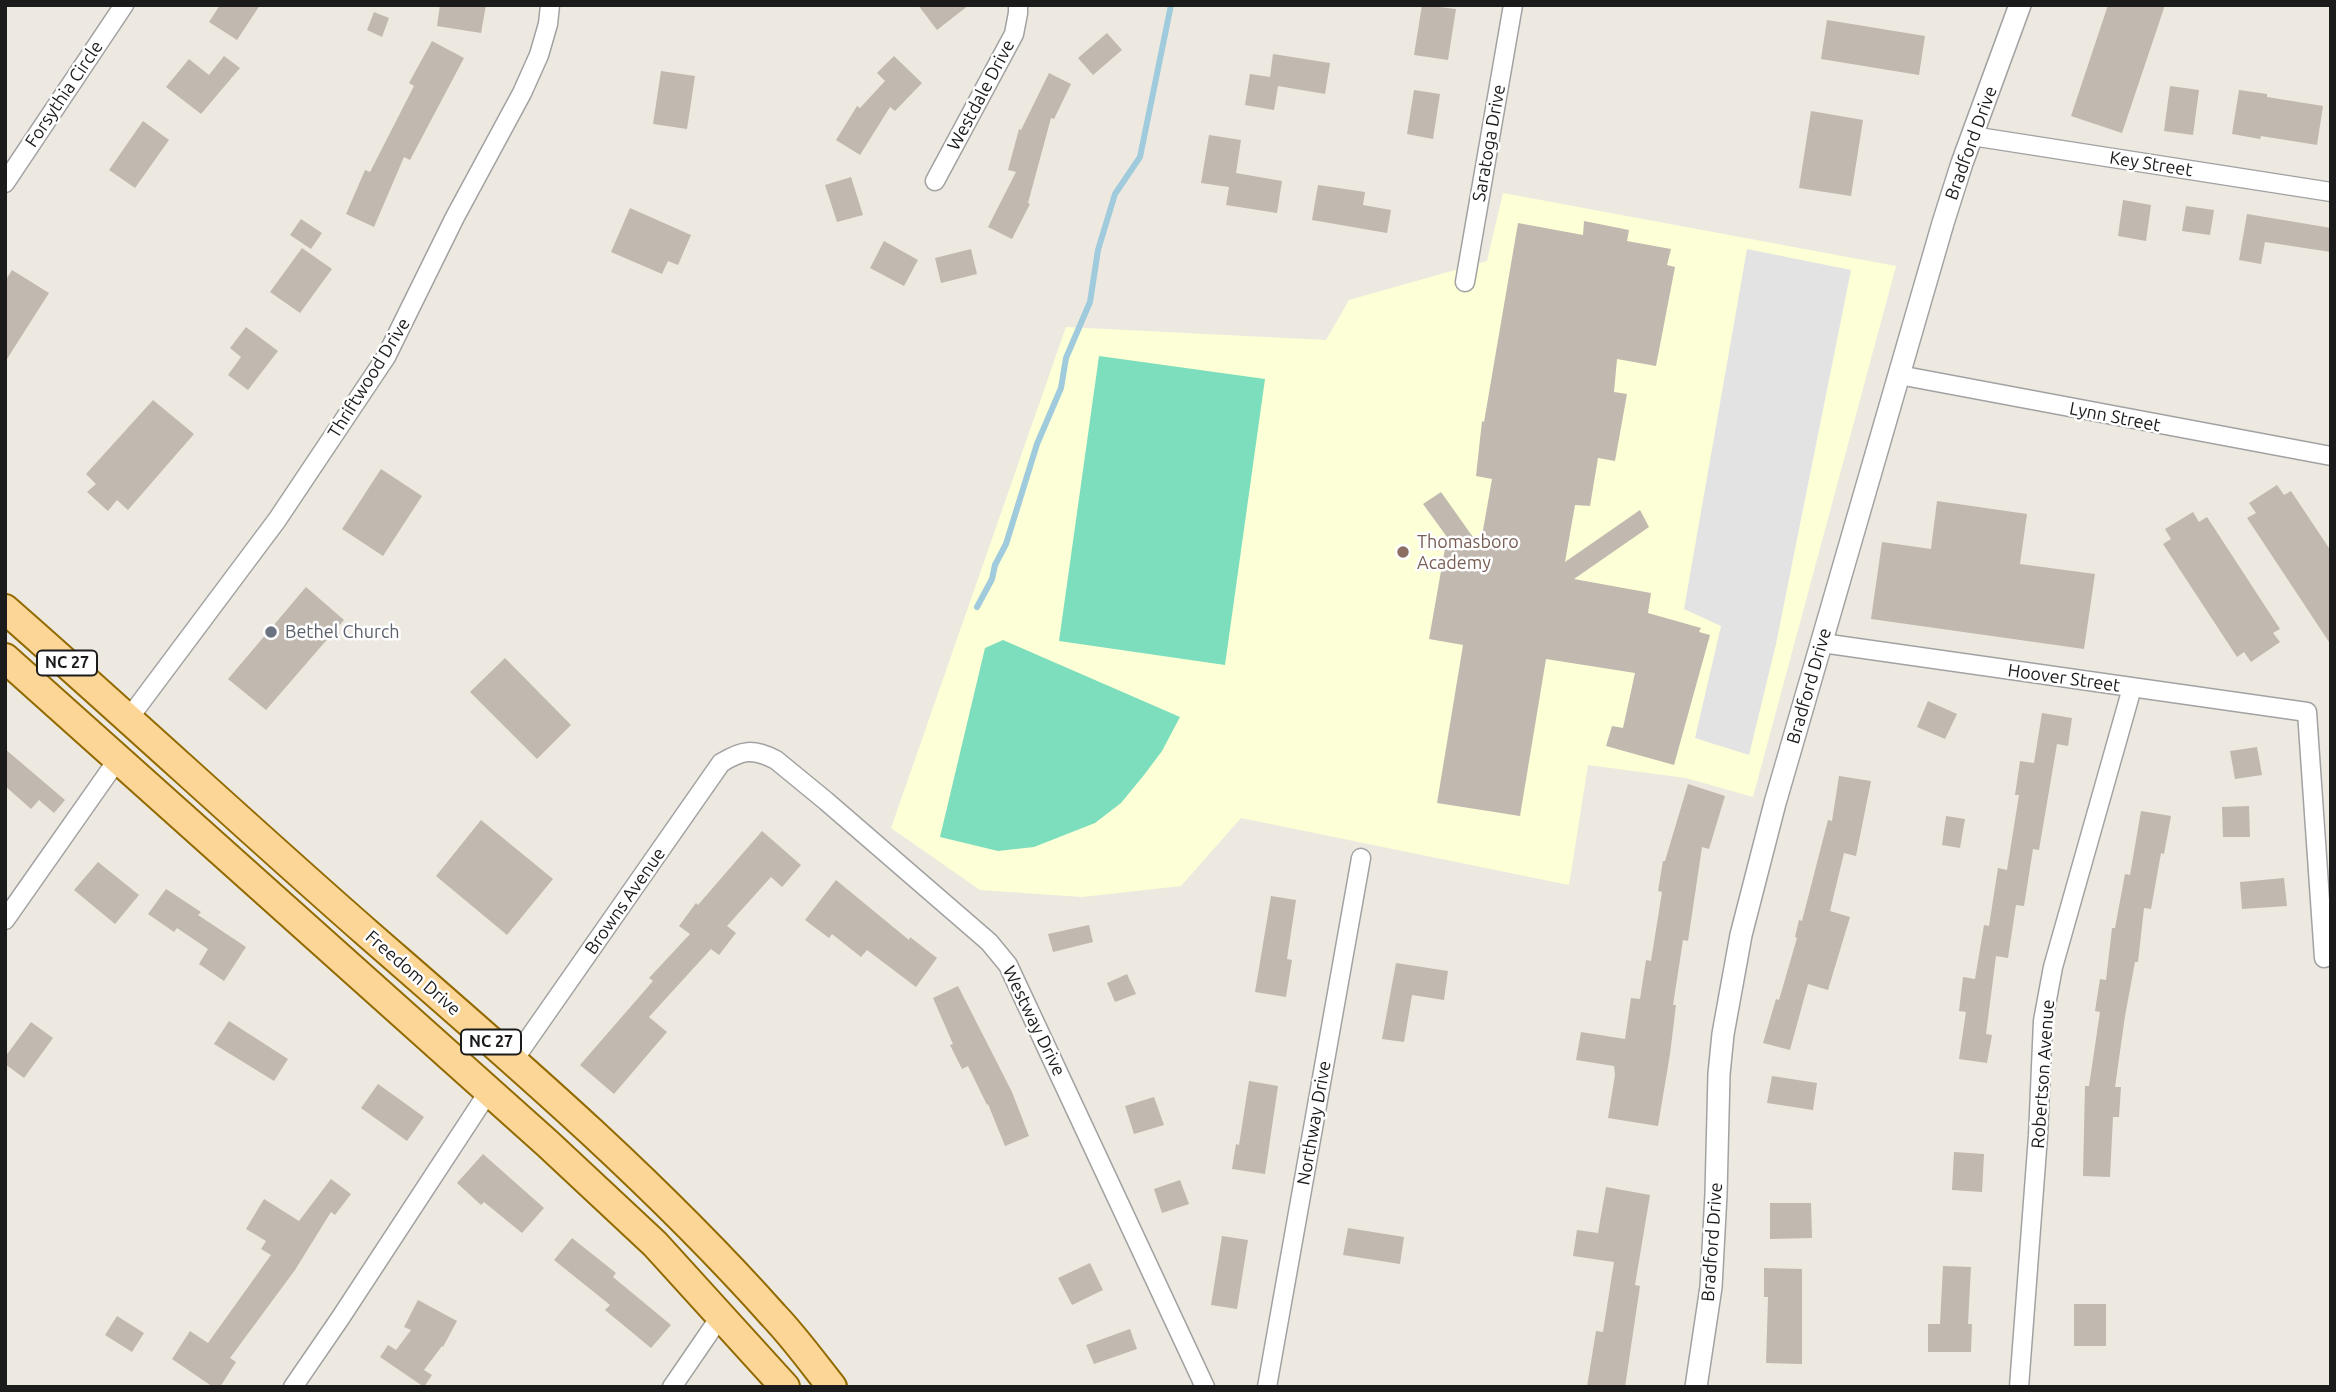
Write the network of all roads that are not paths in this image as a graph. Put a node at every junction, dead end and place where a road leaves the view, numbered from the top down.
1 (124, 5) edge
2 (550, 5) edge
3 (1018, 5) edge
4 (1513, 5) edge
5 (2020, 5) edge
6 (1972, 136) junction
7 (934, 181) dead end
8 (5, 183) edge
9 (2331, 192) edge
10 (1465, 282) dead end
11 (1899, 375) junction
12 (2331, 456) edge
13 (5, 609) edge
14 (5, 636) edge
15 (1822, 643) junction
16 (5, 658) edge
17 (2132, 688) junction
18 (129, 718) junction
19 (745, 751) joint
20 (118, 759) junction
21 (1361, 858) dead end
22 (5, 920) edge
23 (384, 948) junction
24 (2324, 958) dead end
25 (513, 1061) junction
26 (489, 1091) junction
27 (720, 1317) junction
28 (293, 1387) edge
29 (671, 1387) edge
30 (785, 1387) edge
31 (832, 1387) edge
32 (1205, 1387) edge
33 (1266, 1387) edge
34 (1696, 1387) edge
35 (2018, 1387) edge

1 - 8 street, Forsythia Circle
2 - 18 street, Thriftwood Drive
3 - 7 street, Westdale Drive
4 - 10 street, Saratoga Drive
5 - 6 street, Bradford Drive
6 - 9 street, Key Street
6 - 11 street, Bradford Drive
11 - 12 street, Lynn Street
11 - 15 street, Bradford Drive
13 - 18 main road, Freedom Drive / NC 27
14 - 18 main road
15 - 17 street, Hoover Street
15 - 34 street, Bradford Drive
16 - 20 main road, Freedom Drive / NC 27
17 - 24 street, Hoover Street
17 - 35 street, Robertson Avenue
18 - 23 main road, Freedom Drive / NC 27
19 - 25 street, Browns Avenue
19 - 32 street, Westway Drive
20 - 22 street
20 - 23 main road
20 - 26 main road, Freedom Drive / NC 27
21 - 33 street, Northway Drive
23 - 25 main road, Freedom Drive / NC 27
25 - 31 main road, Freedom Drive / NC 27
26 - 27 main road, Freedom Drive / NC 27
26 - 28 street
27 - 29 street
27 - 30 main road, Freedom Drive / NC 27

